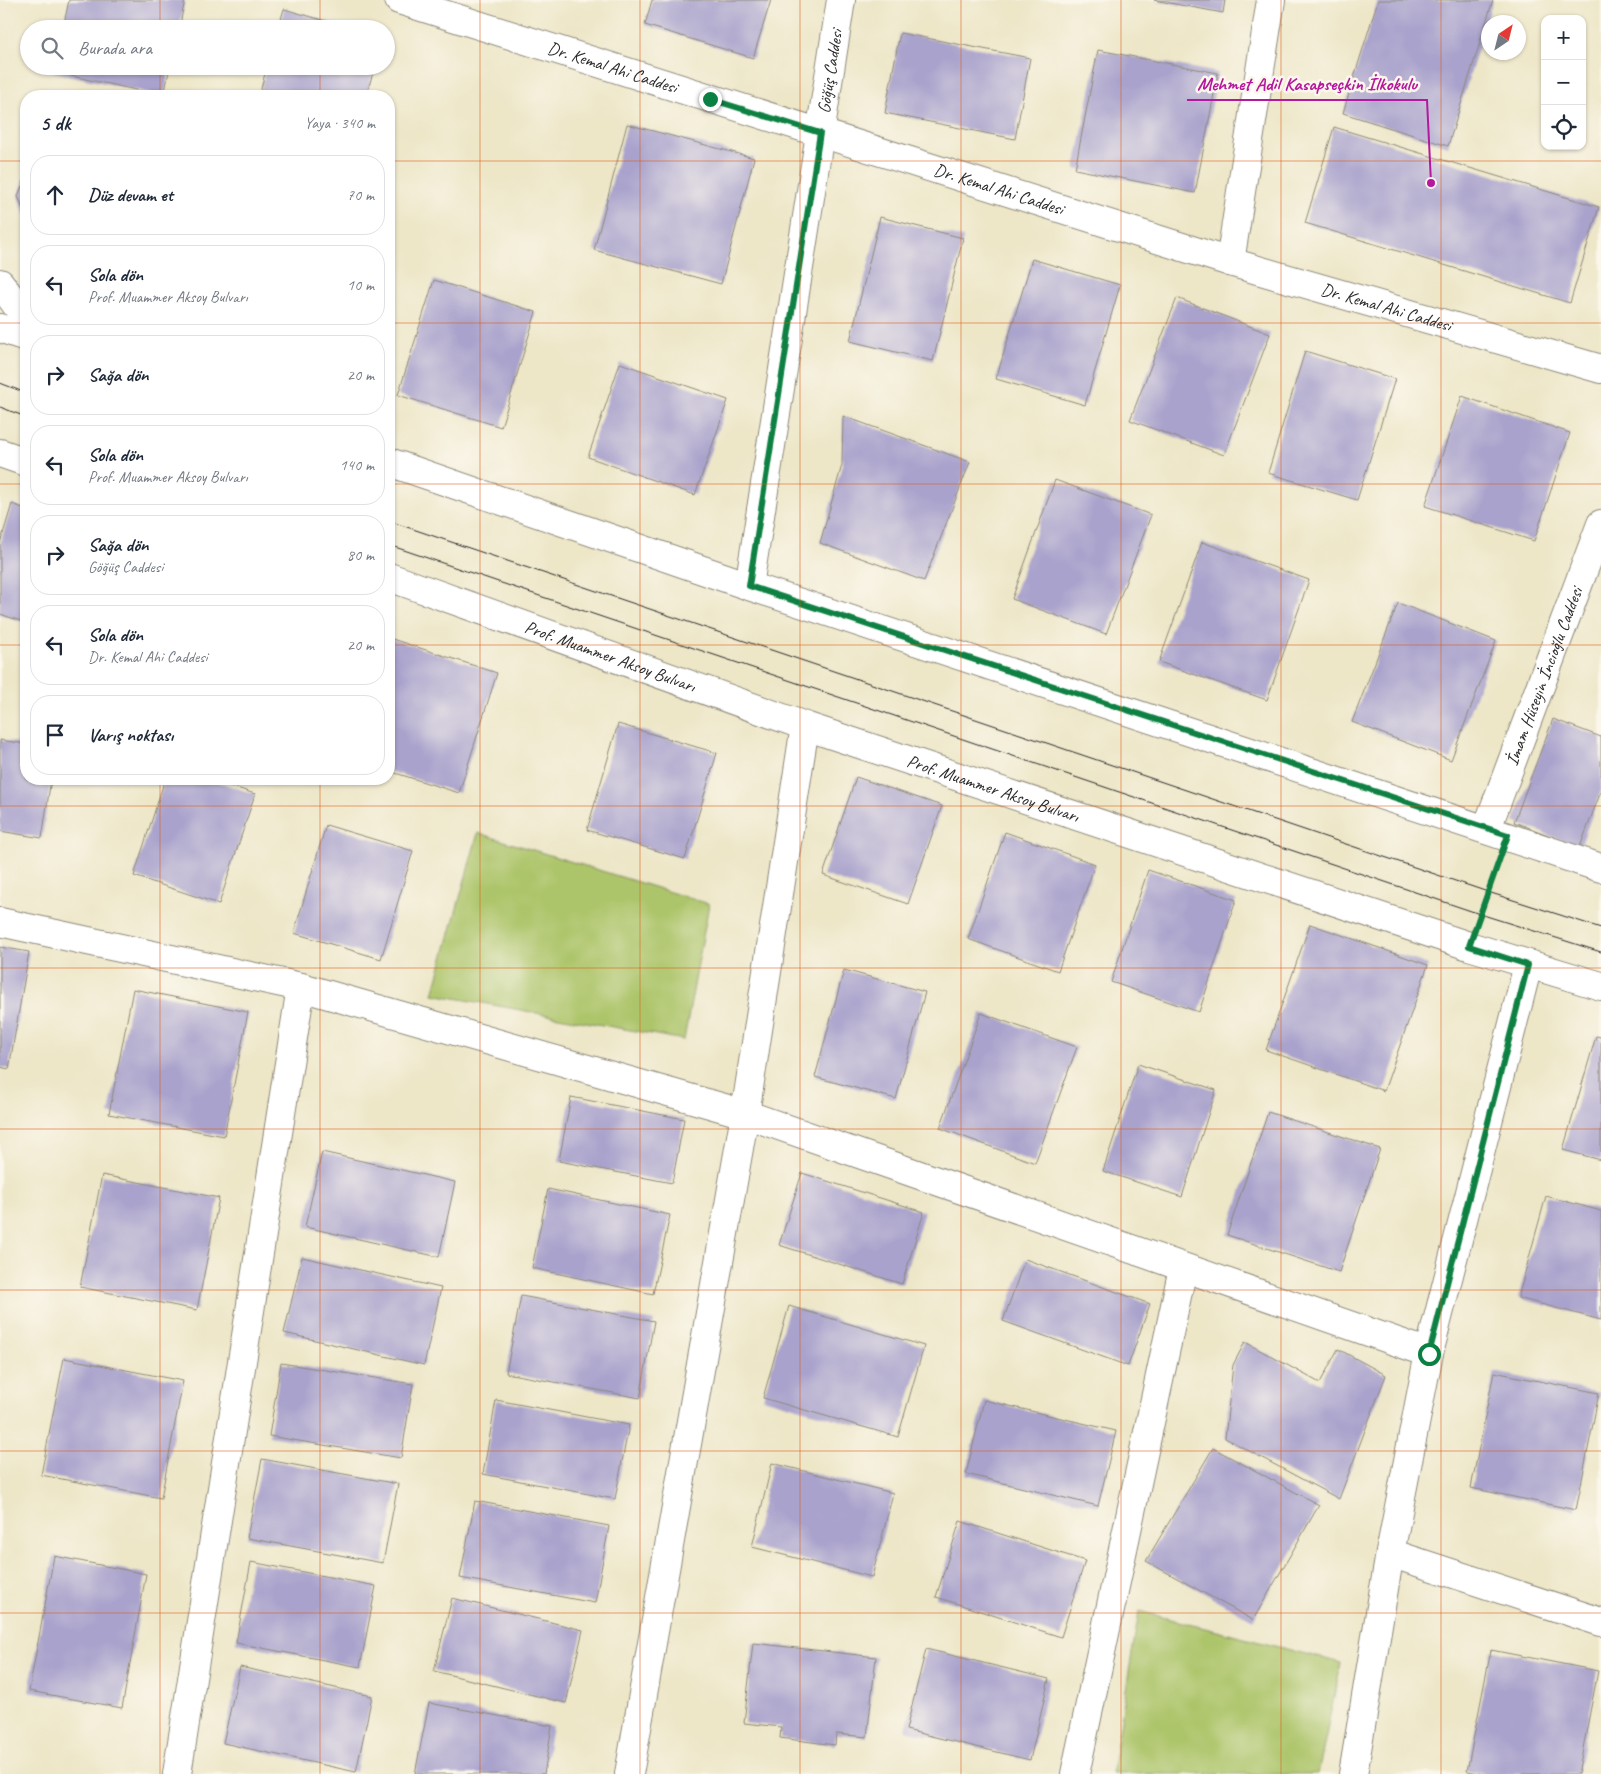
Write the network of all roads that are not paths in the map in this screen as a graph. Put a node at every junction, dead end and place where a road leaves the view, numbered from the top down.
1 (841, 0) edge
2 (1271, 0) edge
3 (415, 2) edge
4 (820, 133) junction
5 (1230, 262) junction
6 (0, 283) edge
7 (20, 310) edge
8 (0, 328) edge
9 (20, 335) edge
10 (1601, 370) edge
11 (395, 464) edge
12 (1601, 524) edge
13 (395, 579) edge
14 (749, 586) junction
15 (805, 726) junction
16 (1497, 832) junction
17 (1601, 868) edge
18 (0, 922) edge
19 (1528, 965) junction
20 (1601, 986) edge
21 (301, 987) junction
22 (745, 1114) junction
23 (1183, 1268) junction
24 (1429, 1354) junction
25 (1390, 1554) junction
26 (1601, 1622) edge
27 (177, 1774) edge
28 (629, 1774) edge
29 (1075, 1774) edge
30 (1353, 1774) edge

1 - 4 street, Göğüş Caddesi
2 - 5 street
3 - 4 street, Dr. Kemal Ahi Caddesi
4 - 5 street, Dr. Kemal Ahi Caddesi
4 - 14 street, Göğüş Caddesi
5 - 10 street, Dr. Kemal Ahi Caddesi
6 - 7 street
8 - 9 street
11 - 14 street
12 - 16 street, İmam Hüseyin İncioğlu Caddesi
13 - 15 street, Prof. Muammer Aksoy Bulvarı
14 - 16 street
15 - 19 street, Prof. Muammer Aksoy Bulvarı
15 - 22 street
16 - 17 street
18 - 21 street
19 - 20 street, Prof. Muammer Aksoy Bulvarı
19 - 24 street
21 - 22 street
21 - 27 street
22 - 23 street
22 - 28 street
23 - 24 street
23 - 29 street
24 - 25 street
25 - 26 street
25 - 30 street

